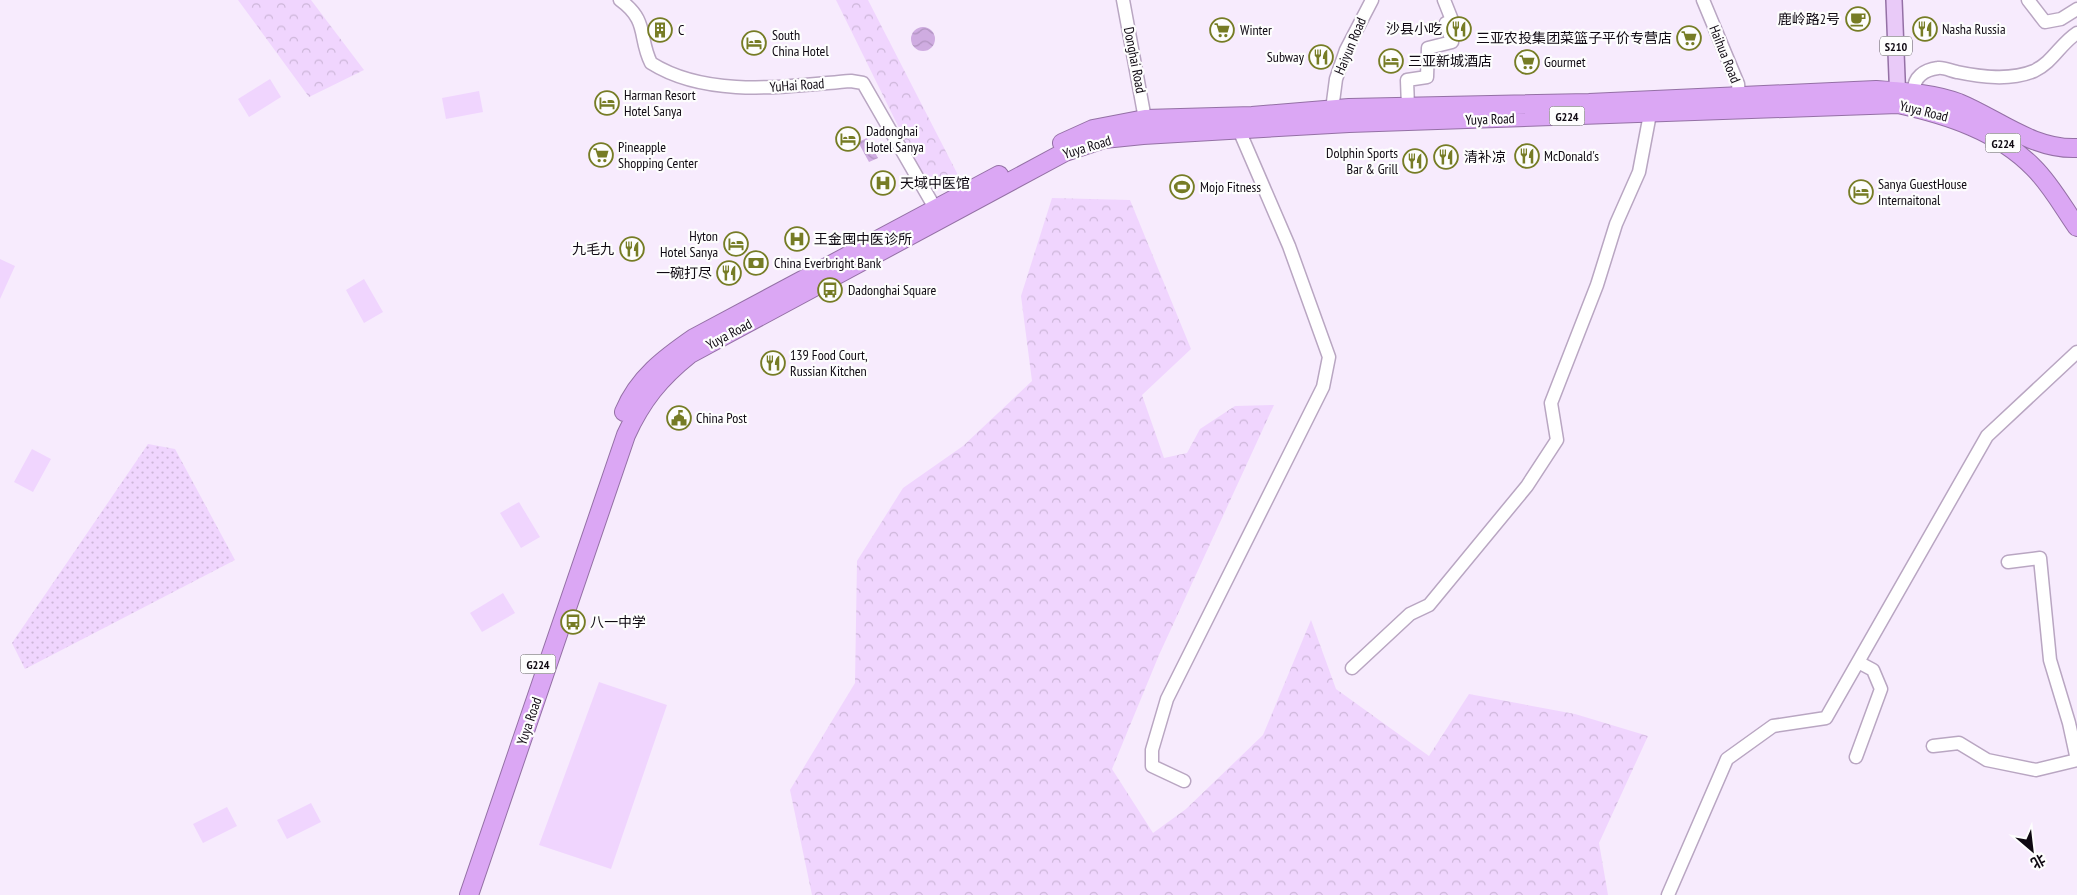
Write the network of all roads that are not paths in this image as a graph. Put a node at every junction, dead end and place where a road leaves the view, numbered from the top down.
1 (620, 0) edge
2 (1123, 0) edge
3 (1372, 0) edge
4 (1444, 0) edge
5 (1703, 0) edge
6 (1894, 0) edge
7 (2028, 0) edge
8 (2077, 9) edge
9 (2077, 33) edge
10 (1904, 96) junction
11 (1740, 103) junction
12 (1408, 107) junction
13 (1650, 114) junction
14 (1331, 117) junction
15 (1145, 119) junction
16 (1240, 130) junction
17 (2077, 148) edge
18 (938, 214) junction
19 (2077, 227) edge
20 (2077, 352) edge
21 (2008, 562) dead end
22 (1858, 662) junction
23 (1352, 668) dead end
24 (1933, 746) dead end
25 (1856, 757) dead end
26 (2077, 760) edge
27 (1184, 781) dead end
28 (459, 895) edge
29 (470, 895) edge
30 (1668, 895) edge

1 - 18 street, YuHai Road
2 - 15 street, Donghai Road
3 - 14 street, Haiyun Road
4 - 12 street
5 - 11 street, Haihua Road
6 - 10 main road, S210
7 - 8 street
9 - 10 street
10 - 11 highway, Yuya Road / G224
10 - 17 highway, Yuya Road / G224
10 - 19 highway, Yuya Road / G224
11 - 12 highway, Yuya Road / G224
11 - 13 highway, Yuya Road / G224
12 - 14 highway, Yuya Road / G224
13 - 14 highway, Yuya Road / G224
13 - 23 street
14 - 15 highway, Yuya Road / G224
14 - 16 highway, Yuya Road / G224
15 - 18 highway, Yuya Road / G224
16 - 18 highway, Yuya Road / G224
16 - 27 street
18 - 28 highway, Yuya Road / G224
18 - 29 highway, Yuya Road / G224
20 - 22 street
21 - 26 street
22 - 25 street
22 - 30 street
24 - 26 street

